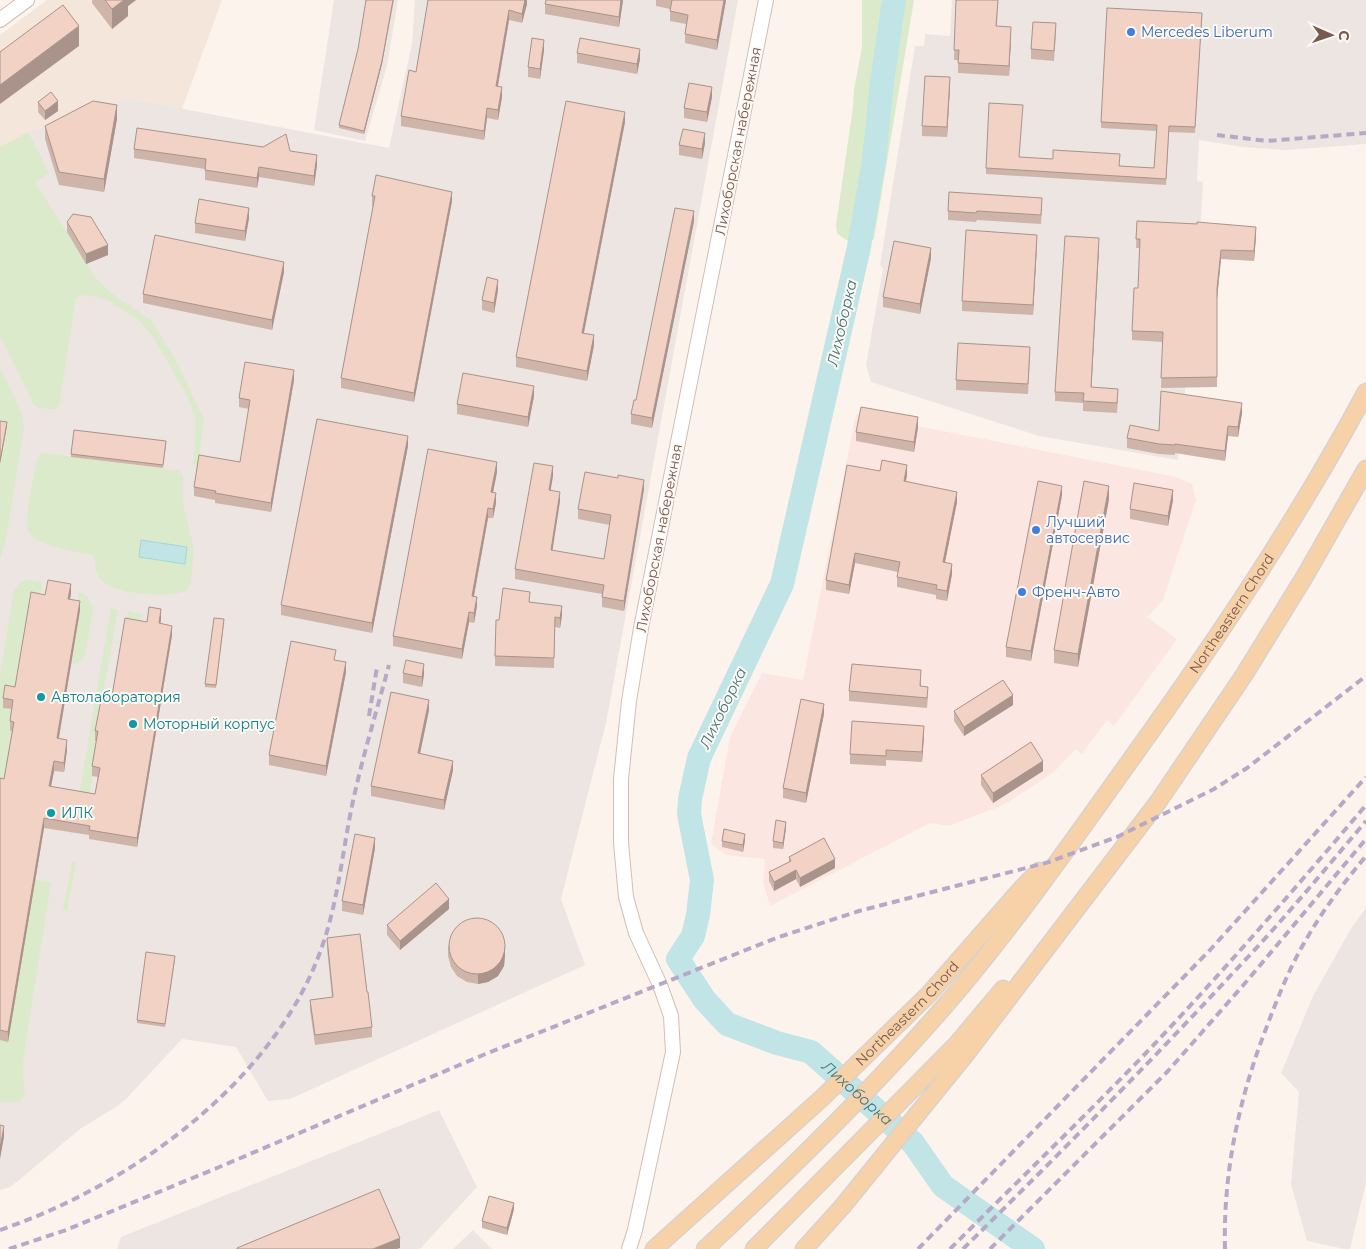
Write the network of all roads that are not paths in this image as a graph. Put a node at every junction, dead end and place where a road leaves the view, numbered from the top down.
1 (27, 0) edge
2 (766, 0) edge
3 (0, 20) edge
4 (1366, 392) edge
5 (1366, 469) edge
6 (1083, 827) junction
7 (961, 1049) junction
8 (629, 1249) edge
9 (654, 1249) edge
10 (705, 1249) edge
11 (754, 1249) edge
12 (804, 1249) edge

1 - 3 street
2 - 8 street, Лихоборская набережная
4 - 6 main road, Northeastern Chord
5 - 7 main road
6 - 9 main road, Northeastern Chord
6 - 10 main road, Northeastern Chord
7 - 11 main road
7 - 12 main road

